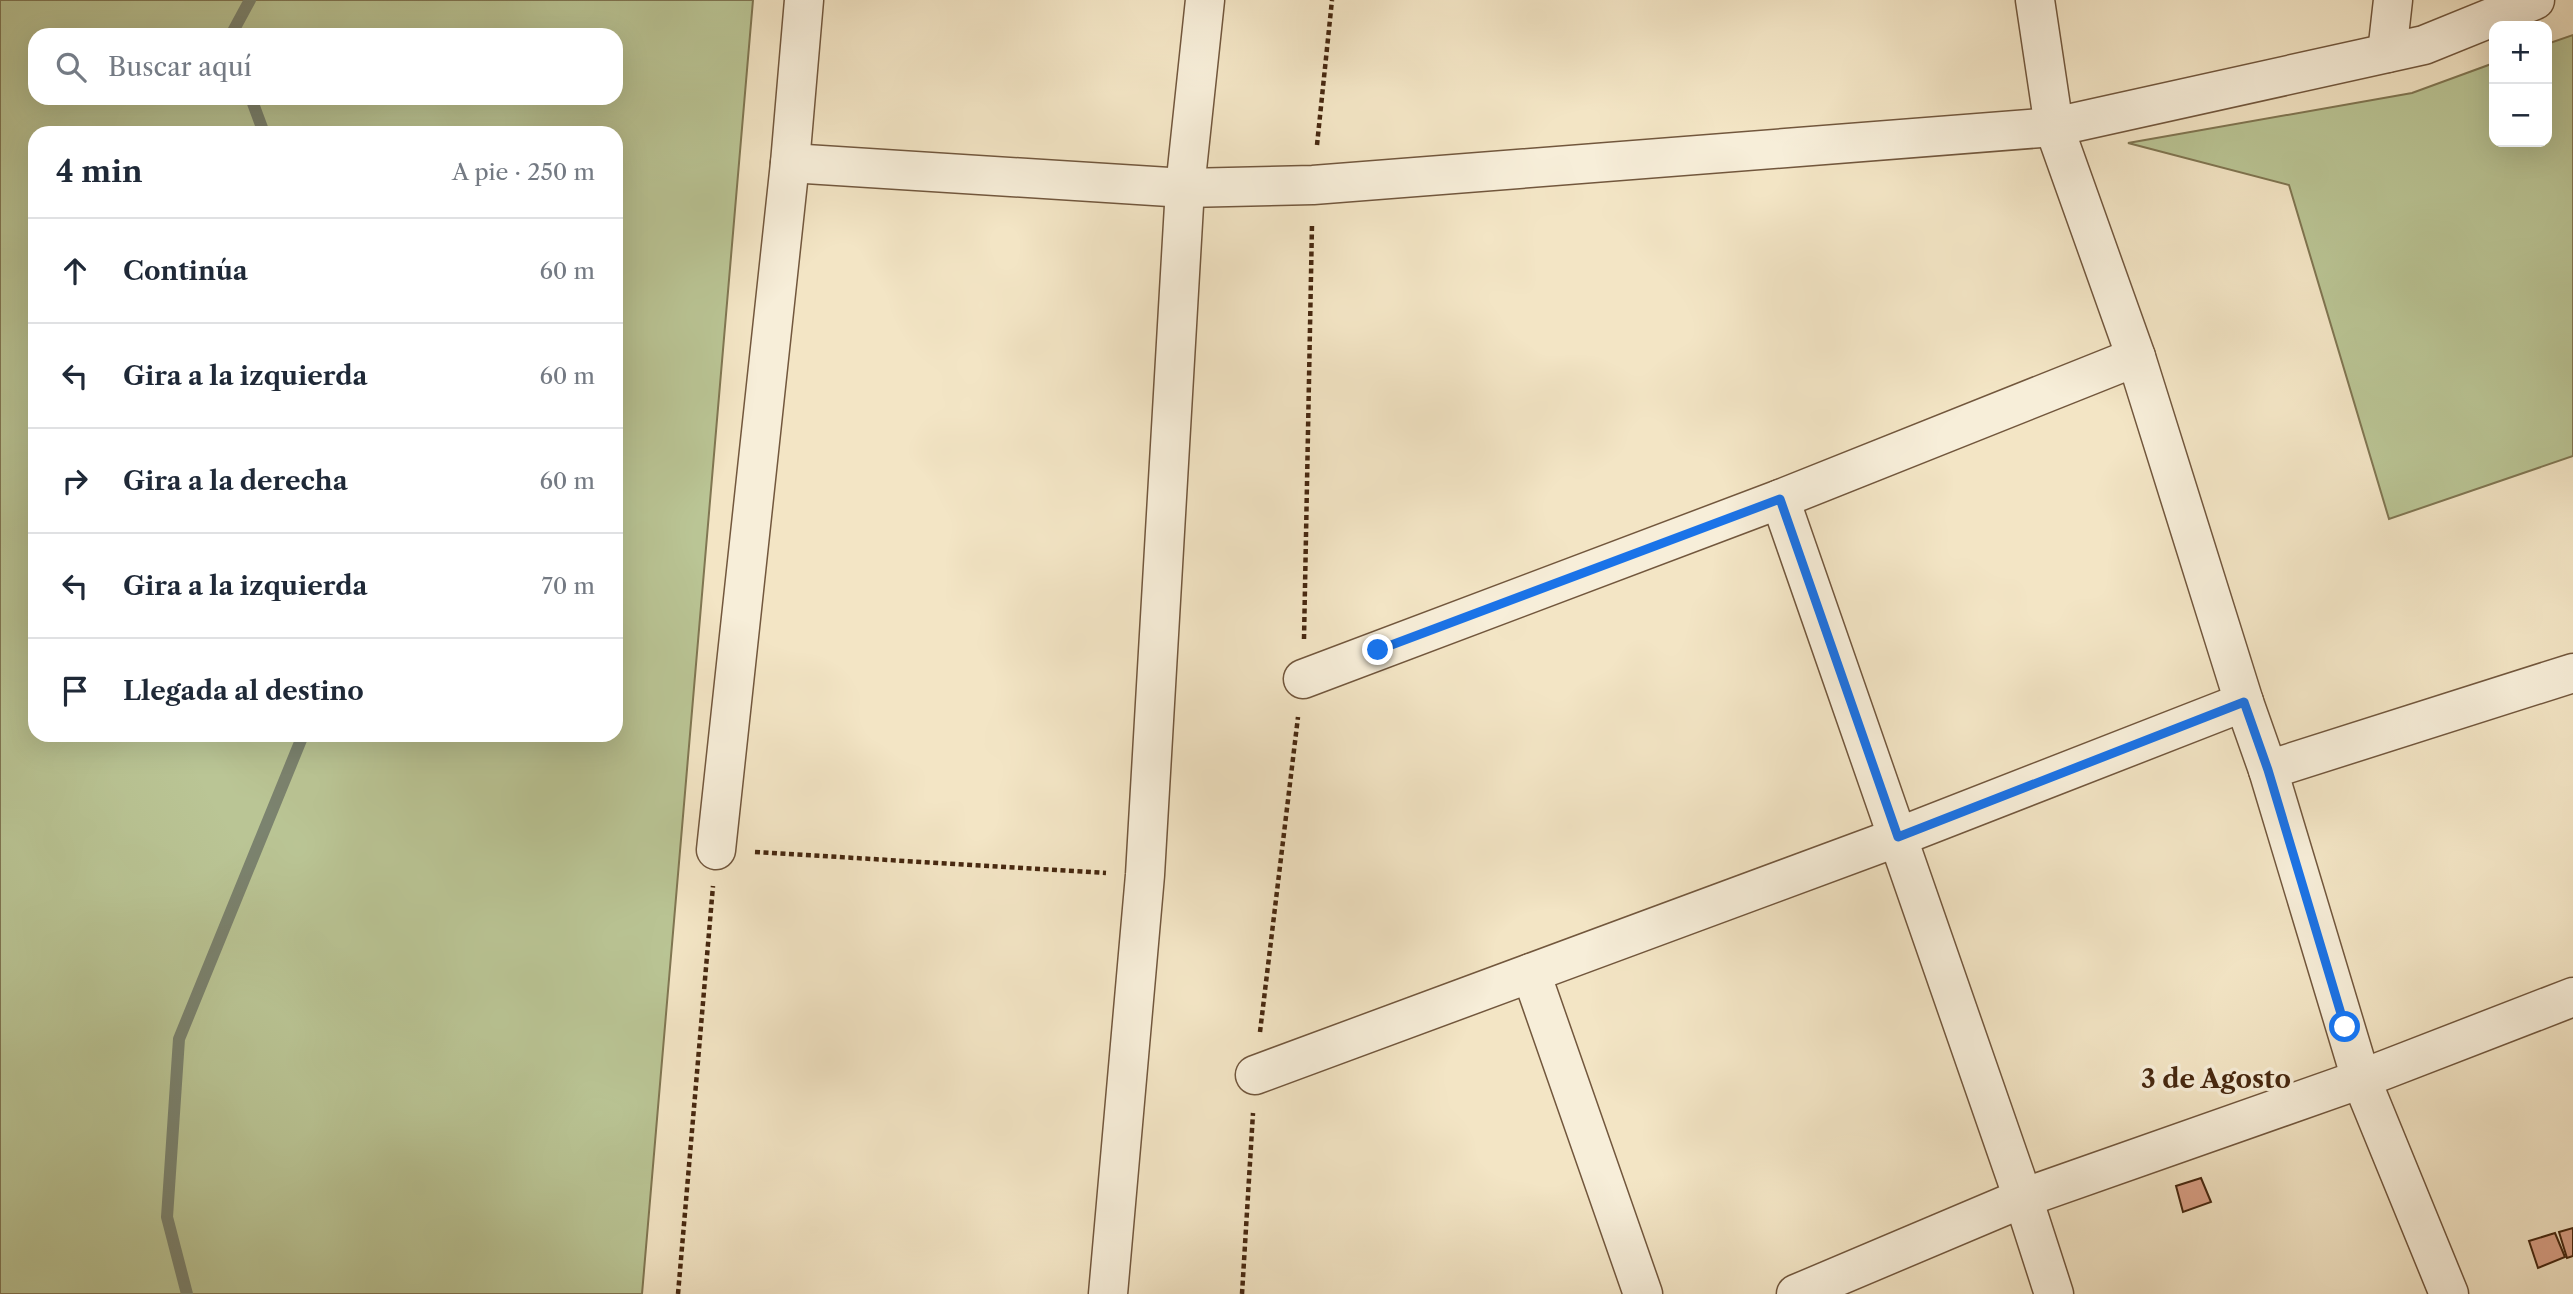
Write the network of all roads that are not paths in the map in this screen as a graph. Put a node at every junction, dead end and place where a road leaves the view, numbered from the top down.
1 (804, 0) edge
2 (1205, 0) edge
3 (2035, 0) edge
4 (2393, 0) edge
5 (2535, 0) edge
6 (2386, 53) junction
7 (2054, 127) junction
8 (790, 163) junction
9 (1185, 188) junction
10 (2136, 356) junction
11 (1780, 499) junction
12 (2573, 673) edge
13 (1303, 679) dead end
14 (2244, 702) junction
15 (2268, 770) junction
16 (1898, 837) junction
17 (716, 850) road end
18 (1531, 973) junction
19 (2573, 998) edge
20 (1255, 1075) dead end
21 (2361, 1079) junction
22 (2023, 1198) junction
23 (1108, 1294) edge
24 (1643, 1294) edge
25 (1796, 1294) edge
26 (2054, 1294) edge
27 (2449, 1294) edge

1 - 8 street
2 - 9 street
3 - 7 street
4 - 6 street
5 - 6 street
6 - 7 street
7 - 9 street
7 - 10 street
8 - 9 street
8 - 17 street
9 - 23 street
10 - 11 street
10 - 14 street
11 - 13 street
11 - 16 street
12 - 15 street
14 - 15 street
14 - 16 street
15 - 21 street
16 - 18 street
16 - 22 street
18 - 20 street
18 - 24 street
19 - 21 street
21 - 22 street
21 - 27 street
22 - 25 street
22 - 26 street

